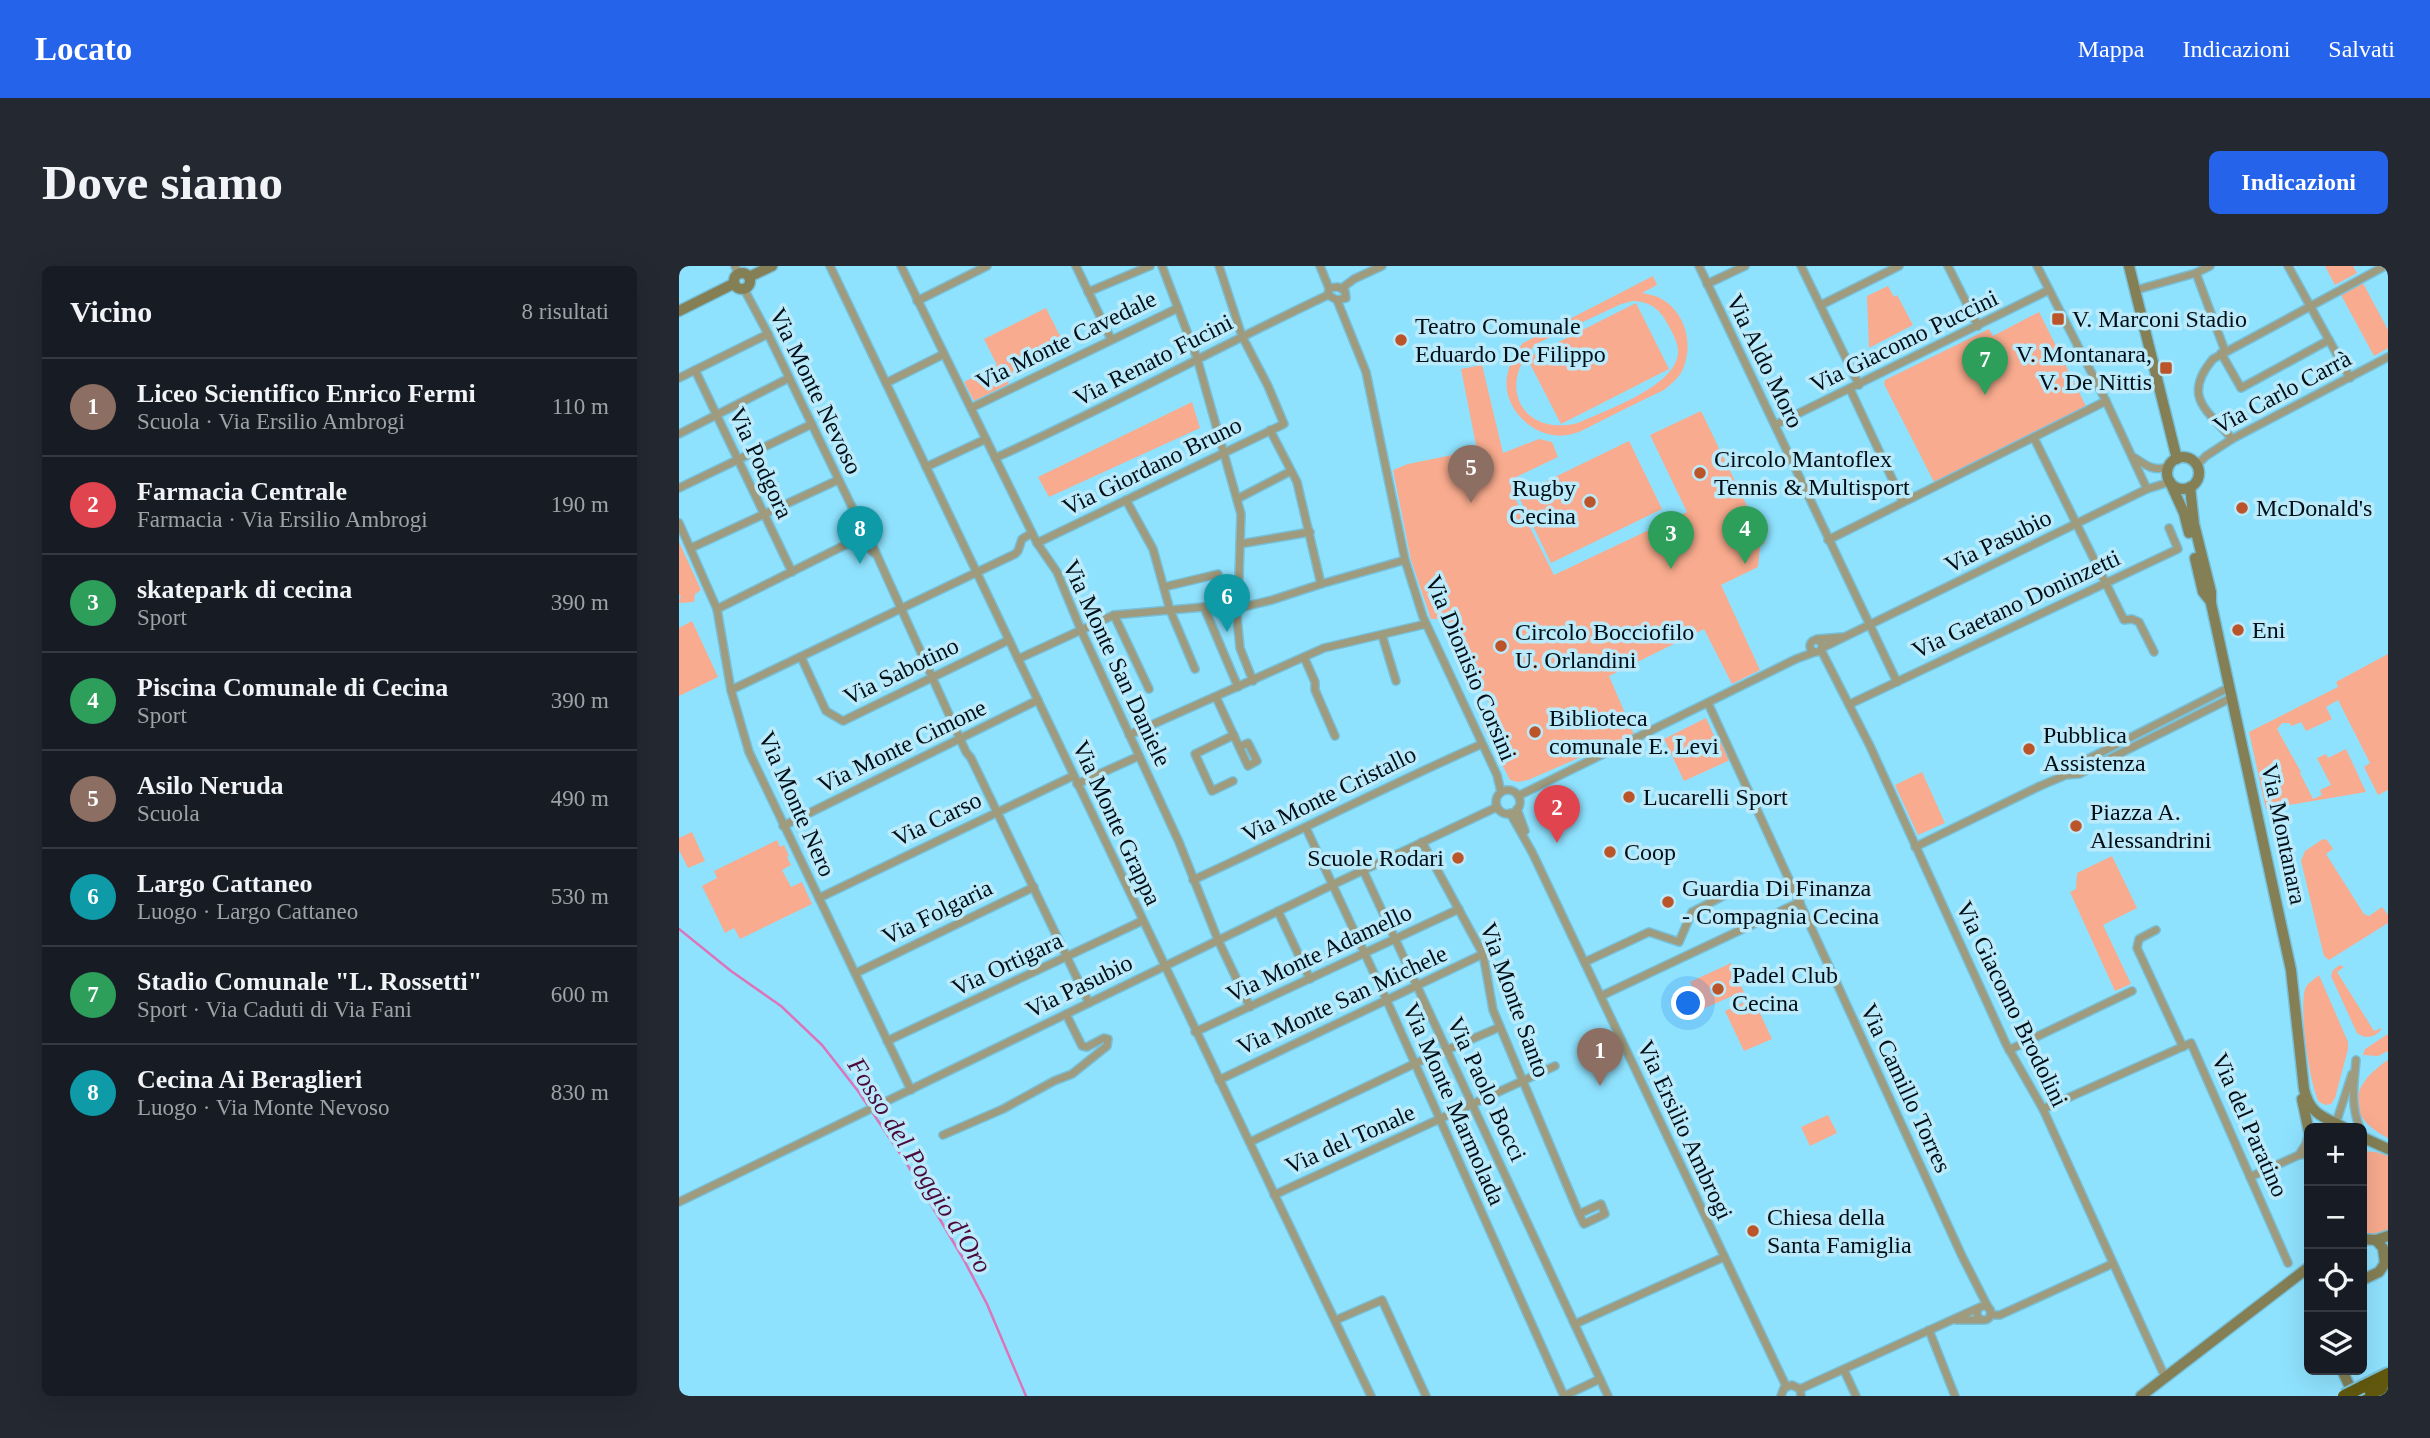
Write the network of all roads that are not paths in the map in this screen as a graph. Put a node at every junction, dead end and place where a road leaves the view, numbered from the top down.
1 (772, 266) edge
2 (830, 266) edge
3 (901, 266) edge
4 (987, 266) edge
5 (1076, 266) edge
6 (1150, 266) edge
7 (1162, 266) edge
8 (1219, 266) edge
9 (1320, 266) edge
10 (1382, 266) edge
11 (1699, 266) edge
12 (1745, 266) edge
13 (1801, 266) edge
14 (1899, 266) edge
15 (1948, 266) edge
16 (2129, 266) edge
17 (2210, 266) edge
18 (2288, 266) edge
19 (2385, 266) edge
20 (2040, 267) edge
21 (1884, 269) edge
22 (736, 270) edge
23 (2196, 273) junction
24 (749, 277) junction
25 (733, 284) junction
26 (1707, 284) junction
27 (1342, 288) junction
28 (744, 289) junction
29 (2049, 290) junction
30 (2136, 290) junction
31 (1088, 292) junction
32 (1328, 292) junction
33 (1338, 300) junction
34 (917, 301) junction
35 (1821, 305) junction
36 (2310, 306) junction
37 (1178, 308) junction
38 (679, 311) edge
39 (1978, 326) junction
40 (768, 334) junction
41 (1242, 336) junction
42 (1111, 340) junction
43 (2329, 340) junction
44 (2223, 352) junction
45 (944, 354) junction
46 (2388, 357) edge
47 (1198, 358) junction
48 (695, 370) junction
49 (679, 378) edge
50 (789, 378) junction
51 (2350, 378) junction
52 (886, 383) junction
53 (1859, 385) junction
54 (1850, 389) junction
55 (2106, 401) junction
56 (971, 408) junction
57 (717, 414) junction
58 (812, 424) junction
59 (1775, 425) junction
60 (1270, 430) junction
61 (679, 434) edge
62 (2034, 438) junction
63 (986, 439) junction
64 (2232, 439) junction
65 (1224, 454) junction
66 (2133, 457) junction
67 (995, 458) junction
68 (739, 460) junction
69 (2173, 463) junction
70 (2196, 465) junction
71 (926, 467) junction
72 (1291, 471) junction
73 (838, 480) junction
74 (2170, 482) junction
75 (679, 488) edge
76 (2190, 488) junction
77 (2147, 489) junction
78 (1237, 499) junction
79 (1126, 500) junction
80 (1903, 502) junction
81 (764, 514) junction
82 (679, 523) edge
83 (2076, 524) junction
84 (2169, 528) dead end
85 (1310, 532) junction
86 (1032, 533) junction
87 (864, 535) junction
88 (1828, 540) junction
89 (1037, 543) junction
90 (1240, 544) junction
91 (691, 548) junction
92 (1405, 560) junction
93 (792, 572) junction
94 (977, 573) junction
95 (1218, 574) dead end
96 (2106, 583) junction
97 (1321, 584) junction
98 (1164, 587) junction
99 (2211, 603) junction
100 (1204, 607) junction
101 (1236, 607) junction
102 (717, 609) junction
103 (901, 610) junction
104 (1170, 610) junction
105 (1114, 615) junction
106 (1426, 624) junction
107 (1869, 624) junction
108 (1081, 631) junction
109 (1382, 635) junction
110 (1843, 637) junction
111 (1009, 640) junction
112 (1813, 641) junction
113 (1820, 650) junction
114 (2154, 652) dead end
115 (801, 657) junction
116 (1304, 657) junction
117 (1019, 659) junction
118 (1796, 659) junction
119 (1195, 669) dead end
120 (932, 677) junction
121 (1253, 681) junction
122 (1395, 681) dead end
123 (1897, 682) junction
124 (1238, 687) junction
125 (1149, 689) dead end
126 (731, 690) junction
127 (2231, 692) junction
128 (1216, 697) junction
129 (1038, 701) junction
130 (1708, 703) junction
131 (1850, 704) junction
132 (1129, 735) junction
133 (1234, 736) junction
134 (1335, 736) dead end
135 (962, 738) junction
136 (1482, 744) junction
137 (1240, 747) dead end
138 (1139, 756) junction
139 (1073, 776) junction
140 (1233, 781) dead end
141 (1077, 784) junction
142 (1501, 792) junction
143 (1518, 796) junction
144 (1497, 807) junction
145 (998, 811) junction
146 (1513, 811) junction
147 (783, 826) junction
148 (1305, 828) junction
149 (1422, 842) junction
150 (1916, 847) junction
151 (1363, 870) junction
152 (1193, 880) junction
153 (1332, 885) junction
154 (1034, 887) junction
155 (1731, 892) dead end
156 (819, 898) junction
157 (1800, 902) junction
158 (1459, 909) junction
159 (1278, 911) junction
160 (1142, 921) junction
161 (2156, 930) dead end
162 (1396, 938) junction
163 (1219, 940) junction
164 (1365, 953) junction
165 (1483, 954) junction
166 (1067, 957) junction
167 (1585, 962) junction
168 (1164, 967) junction
169 (856, 973) junction
170 (1310, 979) junction
171 (1418, 985) junction
172 (2132, 991) dead end
173 (1601, 996) junction
174 (1387, 1001) junction
175 (1089, 1003) junction
176 (1250, 1007) junction
177 (1066, 1014) junction
178 (1500, 1027) junction
179 (1195, 1032) junction
180 (887, 1041) junction
181 (2183, 1047) junction
182 (1449, 1050) junction
183 (2009, 1050) junction
184 (1414, 1063) junction
185 (1555, 1066) dead end
186 (2302, 1077) junction
187 (1219, 1080) junction
188 (1523, 1081) junction
189 (911, 1090) junction
190 (1473, 1105) junction
191 (2043, 1109) junction
192 (1440, 1120) junction
193 (2307, 1123) edge
194 (2335, 1123) edge
195 (2342, 1123) edge
196 (2357, 1123) edge
197 (943, 1135) dead end
198 (2367, 1139) edge
199 (1250, 1142) junction
200 (2304, 1148) edge
201 (2386, 1148) edge
202 (2304, 1154) edge
203 (2299, 1155) junction
204 (2250, 1177) junction
205 (1274, 1195) junction
206 (679, 1202) edge
207 (1579, 1214) dead end
208 (2388, 1236) edge
209 (2367, 1239) edge
210 (2376, 1240) junction
211 (1724, 1257) junction
212 (2386, 1262) edge
213 (2288, 1263) dead end
214 (2112, 1264) junction
215 (2304, 1270) edge
216 (2367, 1278) edge
217 (1985, 1307) junction
218 (1336, 1320) junction
219 (1952, 1320) junction
220 (1575, 1324) junction
221 (1929, 1330) junction
222 (1844, 1370) junction
223 (2388, 1374) edge
224 (2347, 1375) edge
225 (2165, 1377) junction
226 (1599, 1379) junction
227 (2388, 1385) edge
228 (1786, 1386) junction
229 (1801, 1393) edge
230 (2363, 1394) edge
231 (1371, 1396) edge
232 (1426, 1396) edge
233 (1564, 1396) edge
234 (1608, 1396) edge
235 (1781, 1396) edge
236 (1856, 1396) edge
237 (1955, 1396) edge
238 (2141, 1396) edge
239 (2344, 1396) edge

1 - 24 main road
2 - 52 street, Via Monte Grappa
3 - 34 street, Via Monte San Daniele
4 - 34 street
5 - 31 street
6 - 31 street
7 - 37 street
8 - 41 street
9 - 32 street
10 - 27 street
11 - 26 street, Via Aldo Moro
12 - 26 street
13 - 35 street
14 - 21 street
15 - 39 street
16 - 30 main road
17 - 23 street
18 - 36 street
19 - 36 street
20 - 29 street
21 - 35 street
22 - 24 main road
22 - 25 main road
23 - 30 street
23 - 44 street
24 - 28 main road
25 - 28 main road
25 - 38 main road
26 - 59 street, Via Aldo Moro
27 - 32 street
27 - 33 street
28 - 40 street, Via Monte Nevoso
29 - 39 street, Via Giacomo Puccini
29 - 55 street
30 - 69 main road
31 - 42 street
32 - 33 street
32 - 41 street, Via Renato Fucini
33 - 92 street, Via Dionisio Corsini
34 - 45 street, Via Monte San Daniele
35 - 53 street
36 - 43 street
36 - 44 street
37 - 42 street, Via Monte Cavedale
37 - 47 street
39 - 53 street, Via Giacomo Puccini
40 - 48 street
40 - 50 street, Via Monte Nevoso
41 - 47 street, Via Renato Fucini
41 - 60 street, Via Giordano Bruno
42 - 56 street, Via Monte Cavedale
43 - 44 street
43 - 51 street
44 - 64 street
45 - 52 street
45 - 56 street, Via Monte San Daniele
46 - 51 street, Via Carlo Carrà
47 - 65 street
47 - 67 street, Via Renato Fucini
48 - 49 street
48 - 57 street, Via Podgora
50 - 57 street
50 - 58 street, Via Monte Nevoso
51 - 64 street, Via Carlo Carrà
52 - 71 street, Via Monte Grappa
53 - 54 street, Via Giacomo Puccini
54 - 59 street, Via Giacomo Puccini
54 - 80 street
55 - 62 street
55 - 66 street
56 - 63 street, Via Monte San Daniele
57 - 61 street
57 - 68 street, Via Podgora
58 - 68 street
58 - 73 street, Via Monte Nevoso
59 - 88 street, Via Aldo Moro
60 - 65 street, Via Giordano Bruno
60 - 72 street
62 - 80 street
62 - 83 street
63 - 67 street, Via Monte San Daniele
63 - 71 street
64 - 70 street, Via Carlo Carrà
65 - 78 street
65 - 79 street, Via Giordano Bruno
66 - 69 street
66 - 77 street
67 - 86 street, Via Monte San Daniele
68 - 75 street
68 - 81 street, Via Podgora
69 - 70 main road
69 - 74 main road
70 - 76 main road
71 - 94 street, Via Monte Grappa
72 - 78 street
72 - 85 street
73 - 81 street
73 - 87 street, Via Monte Nevoso
74 - 76 main road
74 - 77 street, Via Pasubio
74 - 99 main road, Via Montanara
76 - 99 main road, Via Montanara
77 - 83 street, Via Pasubio
78 - 90 street
79 - 89 street, Via Giordano Bruno
79 - 98 street
80 - 88 street
81 - 91 street
81 - 93 street, Via Podgora
82 - 91 street, Via Monte Nero
83 - 96 street
83 - 107 street, Via Pasubio
84 - 96 street, Via Gaetano Doninzetti
85 - 90 street
85 - 97 street
86 - 89 street, Via Monte San Daniele
86 - 94 street
87 - 93 street
87 - 103 street, Via Monte Nevoso
88 - 107 street, Via Aldo Moro
89 - 108 street, Via Monte San Daniele
90 - 101 street
91 - 102 street, Via Monte Nero
92 - 97 street
92 - 106 street, Via Dionisio Corsini
93 - 102 street
94 - 103 street
94 - 111 street, Via Monte Grappa
95 - 98 street
96 - 114 street
96 - 123 street, Via Gaetano Doninzetti
97 - 101 street
98 - 104 street
99 - 127 main road, Via Montanara
100 - 101 street
100 - 104 street
100 - 124 street
101 - 121 street
102 - 126 street, Via Monte Nero
103 - 115 street
103 - 120 street, Via Monte Nevoso
104 - 105 street
104 - 119 street
105 - 108 street
105 - 125 street
106 - 109 street
106 - 136 street, Via Dionisio Corsini
107 - 110 street, Via Pasubio
107 - 123 street, Via Aldo Moro
108 - 117 street
108 - 132 street, Via Monte San Daniele
109 - 116 street
109 - 122 street
110 - 112 street, Via Pasubio
110 - 113 street, Via Pasubio
111 - 117 street, Via Monte Grappa
111 - 120 street, Via Sabotino
112 - 113 street
112 - 118 street, Via Pasubio
113 - 118 street, Via Pasubio
113 - 131 street, Via Giacomo Brodolini
115 - 120 street, Via Sabotino
115 - 126 street
116 - 121 street
116 - 134 street
117 - 129 street, Via Monte Grappa
118 - 130 street, Via Pasubio
120 - 135 street, Via Monte Nevoso
121 - 124 street
123 - 131 street, Via Gaetano Doninzetti
124 - 128 street
126 - 147 street, Via Monte Nero
127 - 150 street
127 - 186 main road, Via Montanara
128 - 132 street
128 - 133 street
129 - 135 street, Via Monte Cimone
129 - 139 street, Via Monte Grappa
130 - 143 street, Via Pasubio
130 - 157 street, Via Camillo Torres
131 - 150 street, Via Giacomo Brodolini
132 - 138 street, Via Monte San Daniele
133 - 137 street
133 - 140 street
135 - 145 street, Via Monte Nevoso
135 - 147 street, Via Monte Cimone
136 - 142 street, Via Dionisio Corsini
136 - 148 street, Via Monte Cristallo
138 - 141 street
138 - 152 street, Via Monte San Daniele
139 - 141 street, Via Monte Grappa
139 - 145 street, Via Carso
141 - 160 street, Via Monte Grappa
142 - 143 street
142 - 144 street
143 - 146 street
144 - 146 street
144 - 149 street, Via Pasubio
145 - 154 street, Via Monte Nevoso
145 - 156 street, Via Carso
146 - 167 street, Via Ersilio Ambrogi
147 - 156 street, Via Monte Nero
148 - 152 street, Via Monte Cristallo
148 - 153 street, Via Monte Marmolada
149 - 151 street, Via Pasubio
149 - 158 street, Via Monte Santo
150 - 183 street, Via Giacomo Brodolini
151 - 153 street, Via Pasubio
151 - 162 street, Via Paolo Bocci
152 - 163 street, Via Monte San Daniele
153 - 159 street, Via Pasubio
153 - 164 street, Via Monte Marmolada
154 - 166 street, Via Monte Nevoso
154 - 169 street, Via Folgaria
155 - 167 street
156 - 169 street, Via Monte Nero
157 - 173 street
157 - 217 street, Via Camillo Torres
158 - 162 street, Via Monte Adamello
158 - 165 street, Via Monte Santo
159 - 163 street, Via Pasubio
159 - 170 street
160 - 166 street, Via Ortigara
160 - 168 street, Via Monte Grappa
161 - 181 street
162 - 164 street, Via Monte Adamello
162 - 171 street, Via Paolo Bocci
163 - 168 street, Via Pasubio
163 - 176 street, Via Monte San Daniele
164 - 170 street, Via Monte Adamello
164 - 174 street, Via Monte Marmolada
165 - 171 street, Via Monte San Michele
165 - 178 street, Via Monte Santo
166 - 175 street, Via Monte Nevoso
166 - 180 street, Via Ortigara
167 - 173 street, Via Ersilio Ambrogi
168 - 175 street, Via Pasubio
168 - 179 street, Via Monte Grappa
169 - 180 street, Via Monte Nero
170 - 176 street, Via Monte Adamello
171 - 174 street, Via Monte San Michele
171 - 182 street, Via Paolo Bocci
172 - 183 street
173 - 211 street, Via Ersilio Ambrogi
174 - 184 street, Via Monte Marmolada
174 - 187 street, Via Monte San Michele
175 - 177 street, Via Pasubio
176 - 179 street, Via Monte Adamello
177 - 189 street, Via Pasubio
177 - 197 street
178 - 182 street
178 - 188 street, Via Monte Santo
179 - 187 street, Via Monte Grappa
180 - 189 street, Via Monte Nero
181 - 191 street
181 - 204 street, Via del Paratino
182 - 184 street
182 - 190 street, Via Paolo Bocci
183 - 191 street, Via Giacomo Brodolini
184 - 192 street, Via Monte Marmolada
184 - 199 street
185 - 188 street, Via del Tonale
186 - 193 main road
186 - 194 main road
187 - 199 street, Via Monte Grappa
188 - 190 street, Via del Tonale
188 - 207 street, Via Monte Santo
189 - 206 street, Via Pasubio
190 - 192 street, Via del Tonale
190 - 220 street, Via Paolo Bocci
191 - 214 street, Via Giacomo Brodolini
192 - 205 street, Via del Tonale
192 - 233 street, Via Monte Marmolada
195 - 196 street
198 - 201 main road
199 - 205 street, Via Monte Grappa
200 - 203 street
202 - 203 street
203 - 204 street
204 - 213 street, Via del Paratino
205 - 218 street, Via Monte Grappa
208 - 210 main road
209 - 210 main road
210 - 212 main road
211 - 220 street
211 - 228 street, Via Ersilio Ambrogi
212 - 216 main road
214 - 217 street
214 - 225 street, Via Giacomo Brodolini
215 - 225 main road
217 - 219 street
217 - 219 street
218 - 231 street, Via Monte Grappa
218 - 232 street
219 - 221 street
220 - 226 street, Via Paolo Bocci
221 - 222 street
221 - 237 street
222 - 229 street
222 - 236 street
223 - 230 highway
224 - 230 main road
225 - 238 main road
226 - 233 street
226 - 234 street, Via Paolo Bocci
227 - 230 highway
228 - 229 street
228 - 235 street
230 - 239 highway, bridge

